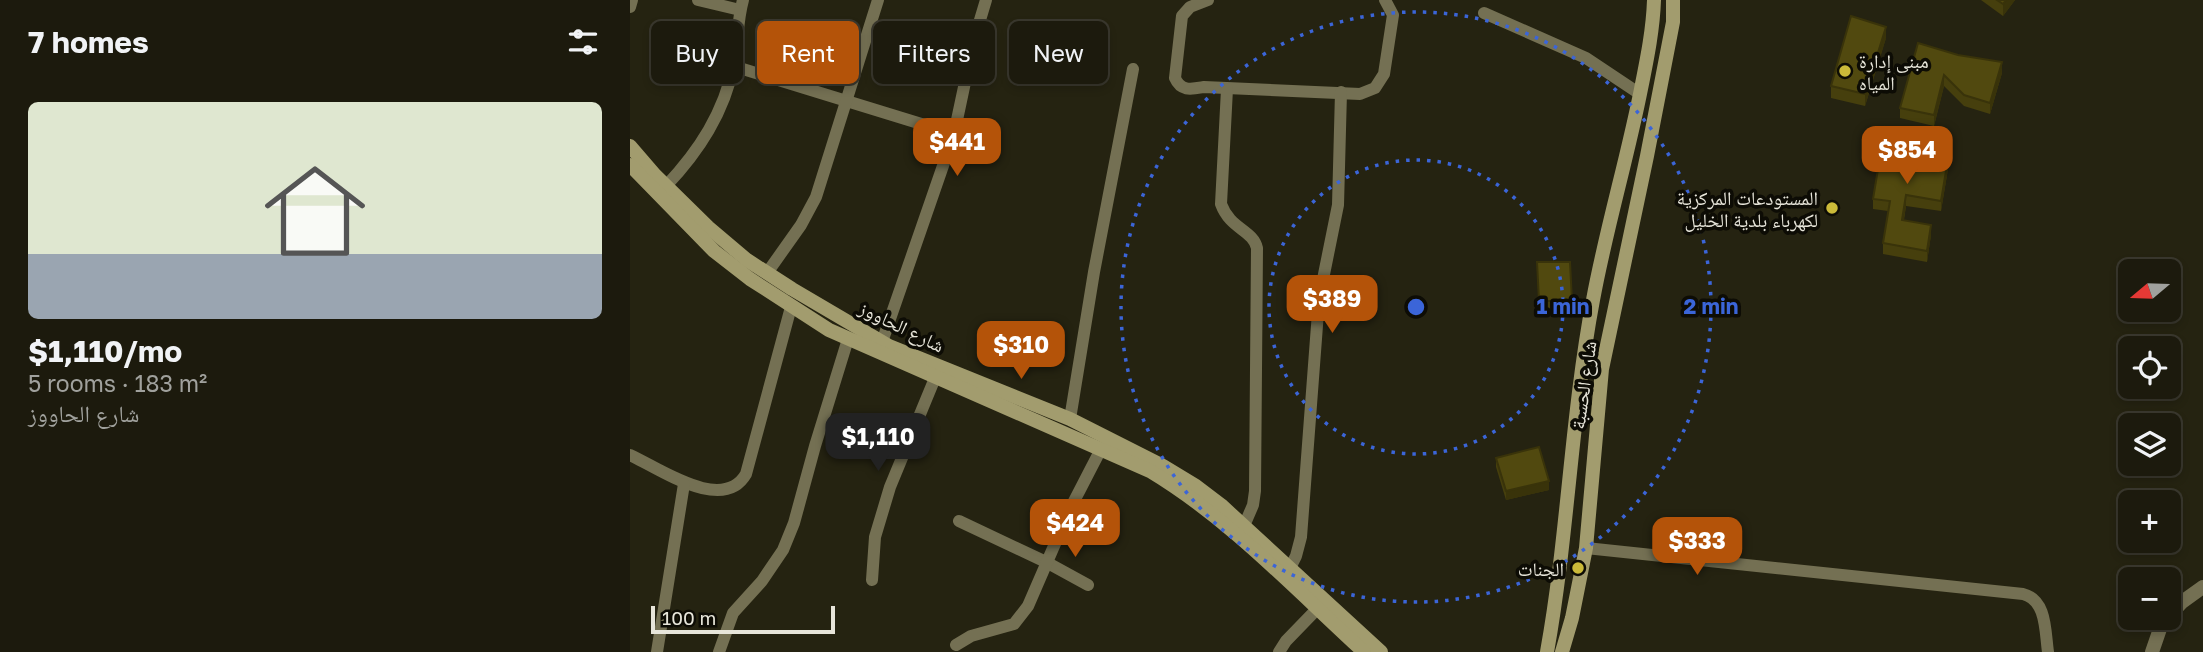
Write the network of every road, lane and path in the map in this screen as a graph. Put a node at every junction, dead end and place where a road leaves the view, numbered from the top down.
1 (632, 0) edge
2 (698, 0) edge
3 (878, 0) edge
4 (986, 0) edge
5 (1208, 0) edge
6 (1385, 0) edge
7 (1654, 0) edge
8 (1673, 0) edge
9 (741, 5) edge
10 (630, 7) edge
11 (1484, 13) dead end
12 (743, 69) edge
13 (1133, 69) dead end
14 (727, 84) edge
15 (1227, 89) junction
16 (1341, 92) junction
17 (1640, 94) junction
18 (847, 103) junction
19 (954, 134) junction
20 (630, 146) edge
21 (630, 165) edge
22 (666, 186) junction
23 (767, 273) junction
24 (791, 307) junction
25 (848, 339) junction
26 (883, 342) junction
27 (935, 378) junction
28 (1070, 419) junction
29 (1101, 449) junction
30 (630, 456) edge
31 (684, 484) junction
32 (959, 521) dead end
33 (1244, 526) junction
34 (1586, 548) junction
35 (1046, 562) junction
36 (1290, 568) junction
37 (872, 580) dead end
38 (1088, 585) dead end
39 (2203, 587) edge
40 (2181, 596) edge
41 (1317, 609) junction
42 (2160, 630) edge
43 (956, 645) dead end
44 (657, 652) edge
45 (719, 652) edge
46 (1279, 652) edge
47 (1364, 652) edge
48 (1381, 652) edge
49 (1547, 652) edge
50 (1562, 652) edge
51 (2048, 652) edge
52 (2152, 652) edge

1 - 10 street
2 - 9 street
3 - 18 street
4 - 19 street
5 - 15 street
6 - 16 street
7 - 17 main road, شارع الحسبة
8 - 34 main road, شارع الحسبة
11 - 17 street
12 - 18 street
13 - 28 street
14 - 22 street
15 - 16 street
15 - 33 street
16 - 36 street
17 - 49 main road, شارع الحسبة
18 - 19 street
18 - 23 street
19 - 26 street
20 - 22 main road, شارع الحاووز
21 - 24 main road, شارع الحاووز
22 - 23 main road, شارع الحاووز
23 - 26 main road, شارع الحاووز
24 - 25 main road, شارع الحاووز
24 - 31 street
25 - 27 main road, شارع الحاووز
25 - 45 street
26 - 28 main road, شارع الحاووز
27 - 29 main road, شارع الحاووز
27 - 37 street
28 - 33 main road, شارع الحاووز
29 - 35 street
29 - 41 main road, شارع الحاووز
30 - 31 street
31 - 44 street
32 - 35 street
33 - 36 main road, شارع الحاووز
34 - 50 main road, شارع الحسبة
34 - 51 street
35 - 38 street
35 - 43 street
36 - 48 main road, شارع الحاووز
39 - 40 street
41 - 46 street
41 - 47 main road, شارع الحاووز
42 - 52 street

